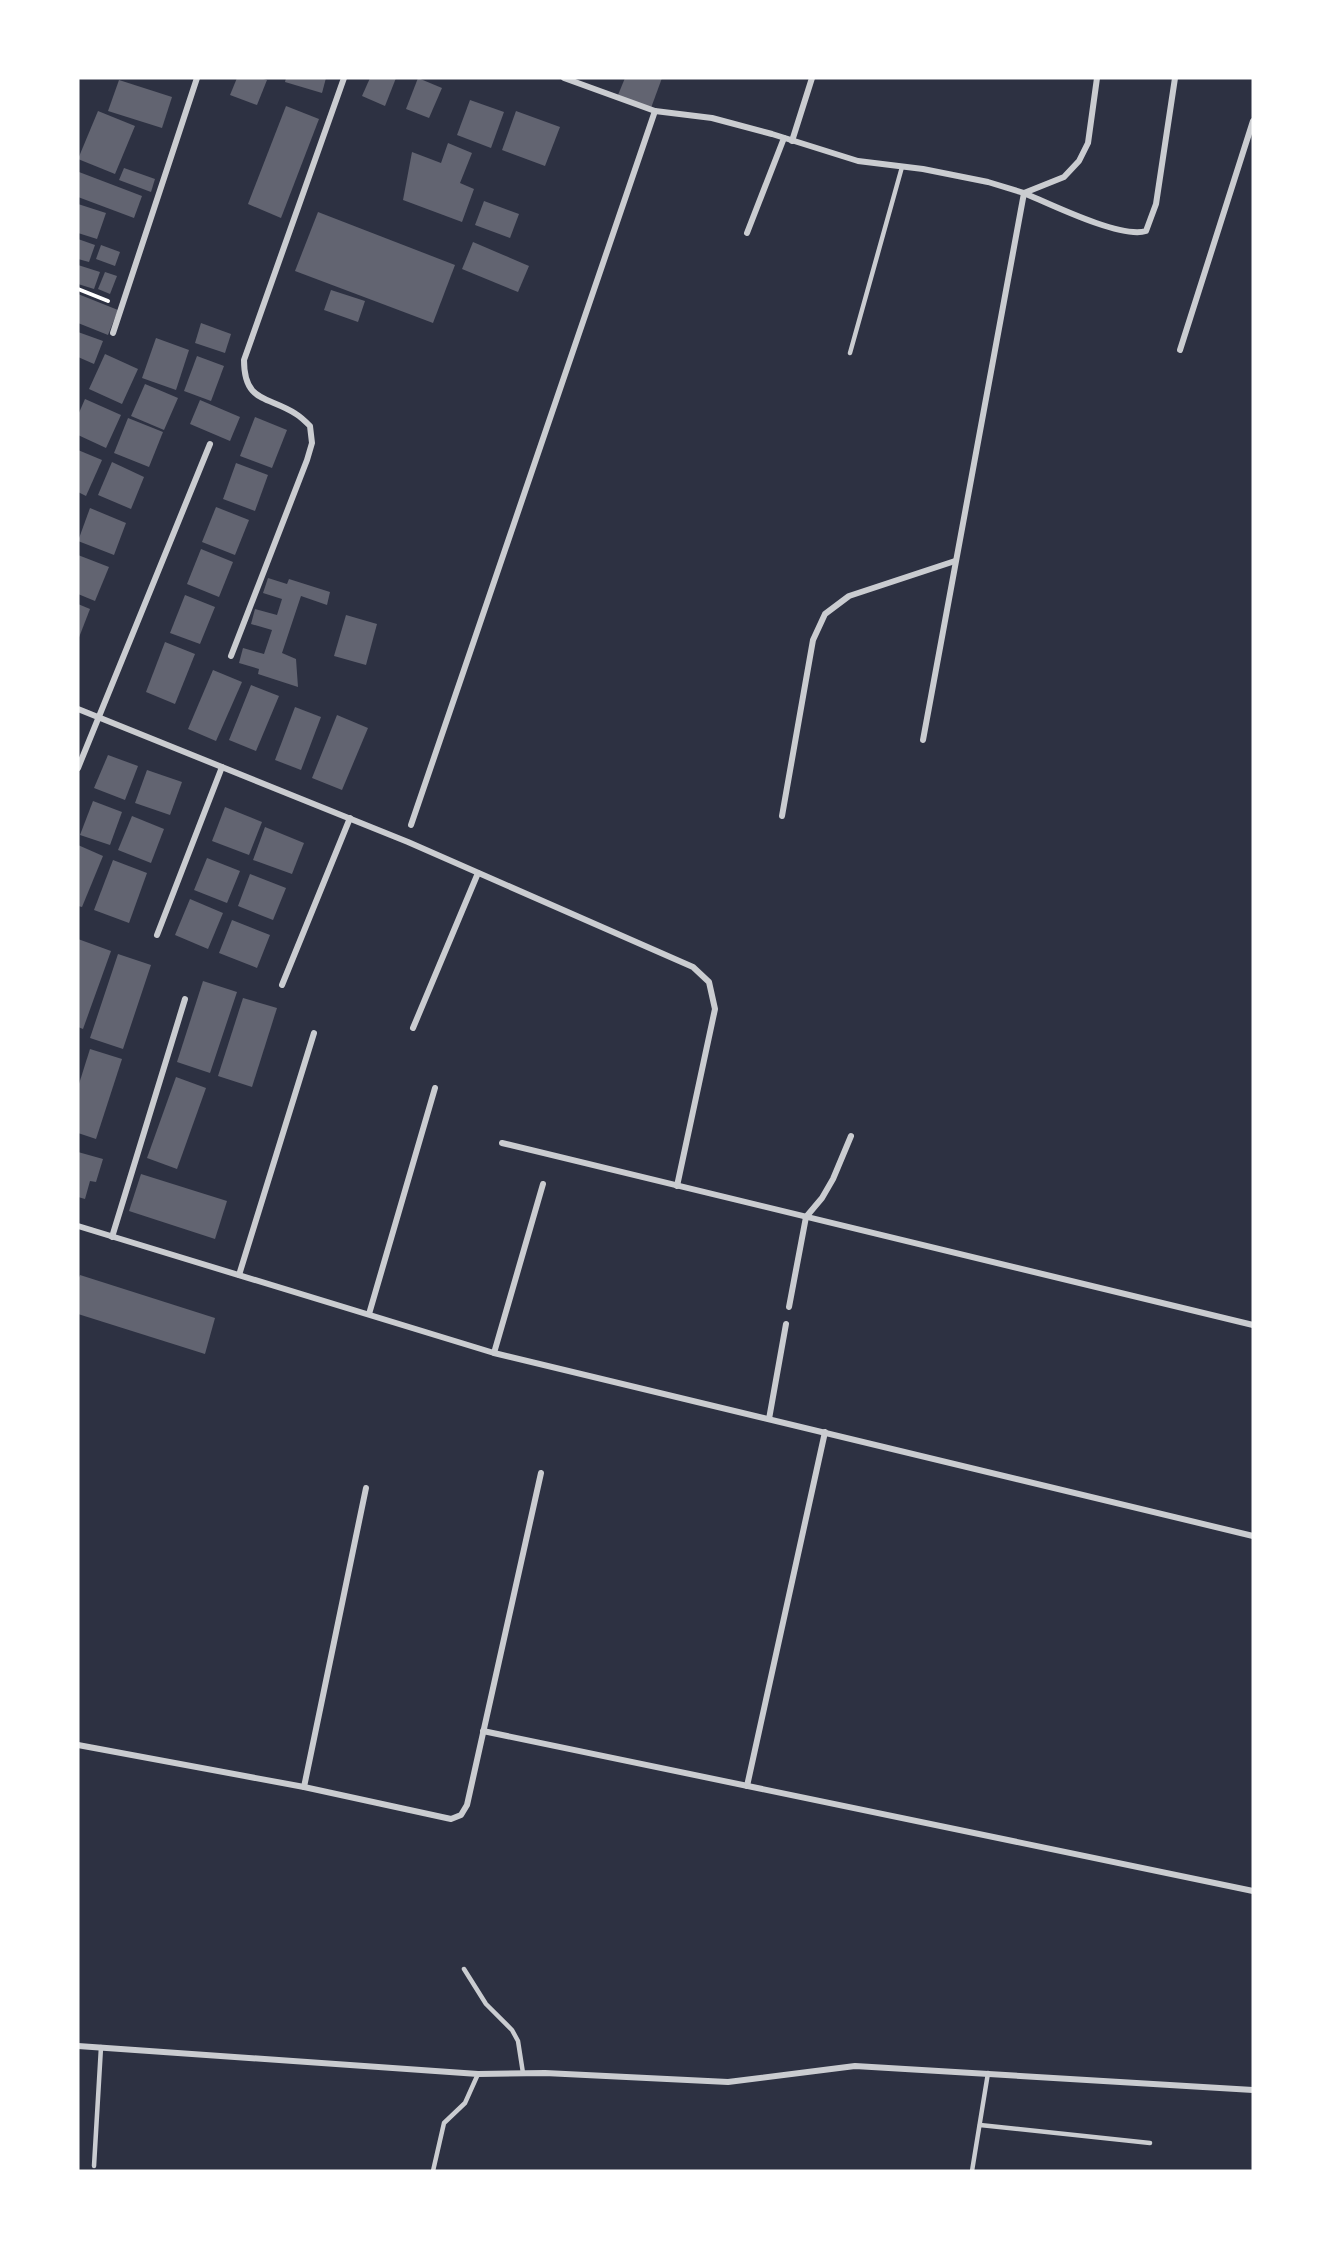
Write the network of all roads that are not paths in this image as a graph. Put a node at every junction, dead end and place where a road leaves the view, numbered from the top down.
1 (197, 78) edge
2 (344, 78) edge
3 (564, 78) edge
4 (812, 78) edge
5 (1097, 78) edge
6 (1175, 78) edge
7 (655, 111) junction
8 (1253, 121) edge
9 (784, 138) junction
10 (792, 141) junction
11 (902, 167) junction
12 (1024, 193) junction
13 (747, 233) dead end
14 (113, 333) dead end
15 (1180, 350) dead end
16 (850, 353) dead end
17 (210, 444) dead end
18 (955, 561) junction
19 (231, 656) dead end
20 (78, 709) edge
21 (98, 717) junction
22 (922, 740) dead end
23 (222, 767) junction
24 (78, 768) edge
25 (782, 816) dead end
26 (350, 818) junction
27 (411, 825) dead end
28 (478, 873) junction
29 (157, 935) dead end
30 (282, 985) dead end
31 (185, 999) dead end
32 (413, 1028) dead end
33 (314, 1033) dead end
34 (435, 1088) dead end
35 (851, 1136) dead end
36 (502, 1143) dead end
37 (543, 1184) dead end
38 (677, 1186) junction
39 (806, 1217) junction
40 (78, 1226) edge
41 (112, 1237) junction
42 (239, 1275) junction
43 (789, 1307) dead end
44 (369, 1314) junction
45 (786, 1324) dead end
46 (1253, 1325) edge
47 (494, 1353) junction
48 (769, 1419) junction
49 (825, 1432) junction
50 (541, 1473) dead end
51 (366, 1488) dead end
52 (1253, 1536) edge
53 (483, 1731) junction
54 (78, 1745) edge
55 (747, 1786) junction
56 (304, 1787) junction
57 (1253, 1891) edge
58 (464, 1969) dead end
59 (78, 2046) edge
60 (101, 2047) junction
61 (523, 2073) junction
62 (988, 2073) junction
63 (478, 2074) junction
64 (1253, 2090) edge
65 (980, 2125) junction
66 (1150, 2143) dead end
67 (93, 2166) dead end
68 (433, 2171) edge
69 (972, 2171) edge

1 - 14 street
2 - 19 street
3 - 7 street
4 - 10 street
5 - 12 street
6 - 12 street
7 - 9 street
7 - 27 street
8 - 15 street
9 - 10 street
9 - 13 street
10 - 11 street
11 - 12 street
11 - 16 lane
12 - 18 street
17 - 21 street
18 - 22 street
18 - 25 street
20 - 21 street
21 - 23 street
21 - 24 street
23 - 26 street
23 - 29 street
26 - 28 street
26 - 30 street
28 - 32 street
28 - 38 street
31 - 41 street
33 - 42 street
34 - 44 street
35 - 39 street
36 - 38 street
37 - 47 street
38 - 39 street
39 - 43 street
39 - 46 street
40 - 41 street
41 - 42 street
42 - 44 street
44 - 47 street
45 - 48 street
47 - 48 street
48 - 49 street
49 - 52 street
49 - 55 street
50 - 53 street
51 - 56 street
53 - 55 street
53 - 56 street
54 - 56 street
55 - 57 street
58 - 61 lane
59 - 60 street
60 - 63 street
60 - 67 lane
61 - 62 street
61 - 63 street
62 - 64 street
62 - 65 lane
63 - 68 lane
65 - 66 lane
65 - 69 lane

